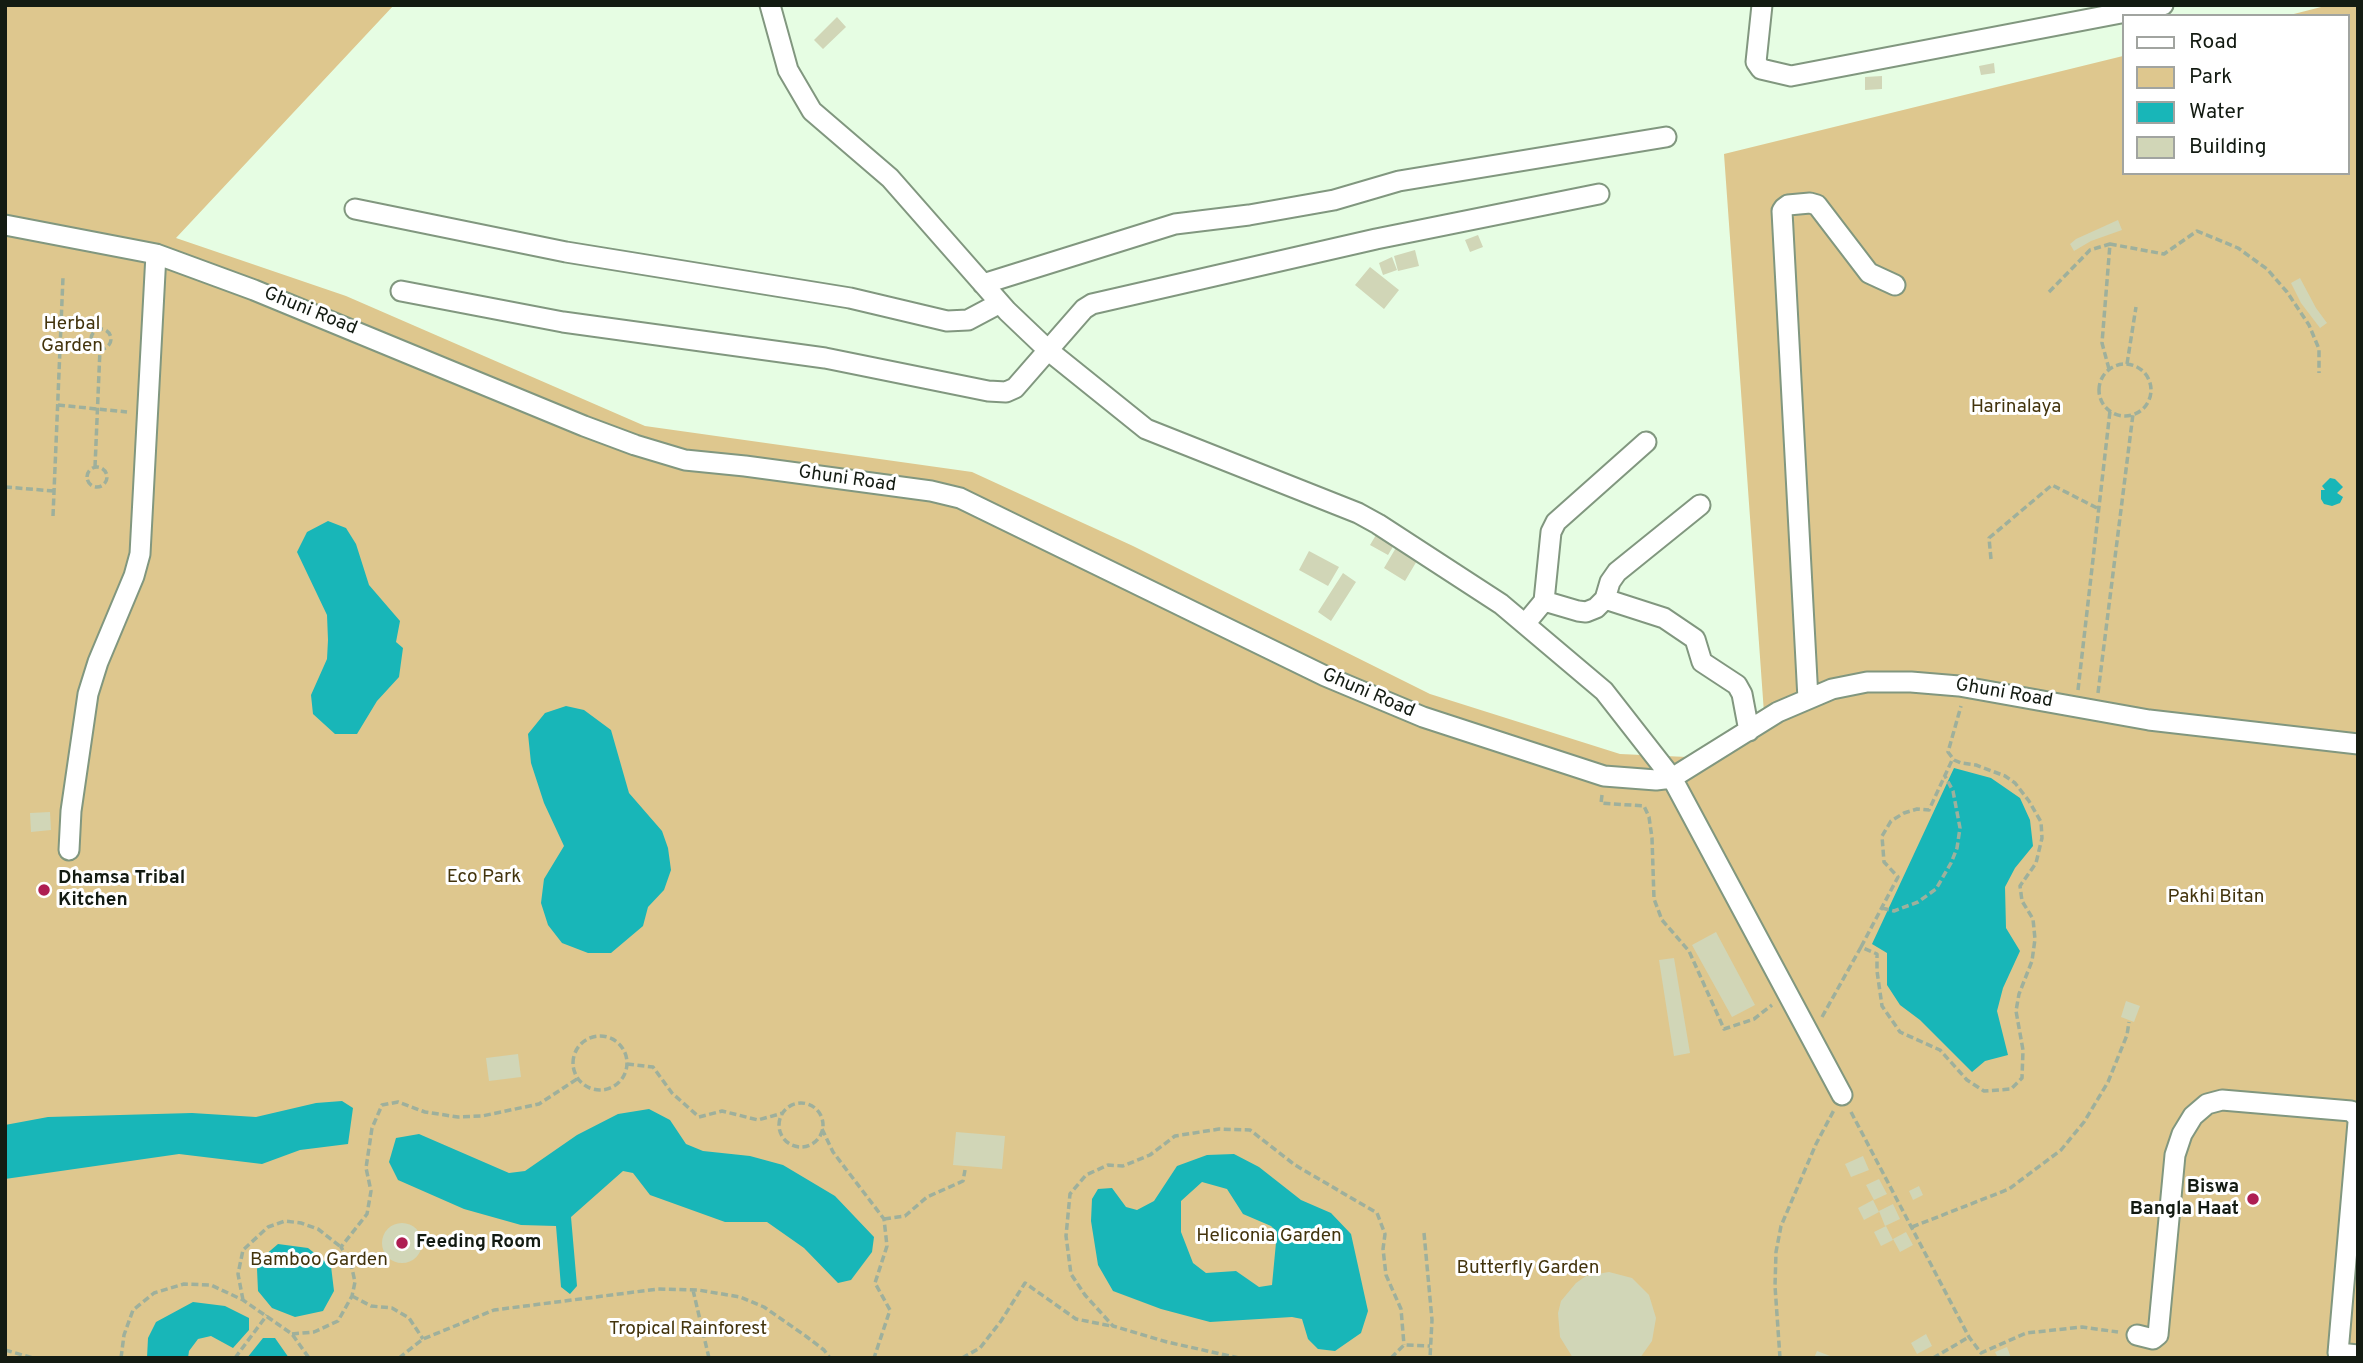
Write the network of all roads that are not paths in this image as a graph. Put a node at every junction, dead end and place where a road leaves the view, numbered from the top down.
1 (770, 5) edge
2 (1762, 5) edge
3 (2162, 5) edge
4 (1666, 137) dead end
5 (1600, 194) dead end
6 (355, 209) dead end
7 (5, 225) edge
8 (156, 254) junction
9 (983, 284) junction
10 (1895, 285) dead end
11 (401, 291) dead end
12 (1004, 307) junction
13 (1048, 349) junction
14 (1646, 442) dead end
15 (1700, 505) dead end
16 (1605, 598) junction
17 (1544, 601) junction
18 (1525, 624) junction
19 (1808, 699) junction
20 (1749, 732) junction
21 (2358, 744) edge
22 (1672, 778) junction
23 (69, 850) dead end
24 (1842, 1095) road end
25 (2358, 1120) edge
26 (2137, 1335) road end
27 (2358, 1355) edge

1 - 9 street
2 - 3 street
4 - 9 street
5 - 13 street
6 - 12 street
7 - 8 street, Ghuni Road
8 - 22 street, Ghuni Road
8 - 23 street
9 - 12 street
10 - 19 street
11 - 13 street
12 - 13 street
13 - 18 street
14 - 17 street
15 - 16 street
16 - 17 street
16 - 20 street
17 - 18 street
18 - 22 street
19 - 20 street, Ghuni Road
19 - 21 street, Ghuni Road
20 - 22 street, Ghuni Road
22 - 24 street
25 - 26 street
25 - 27 street

